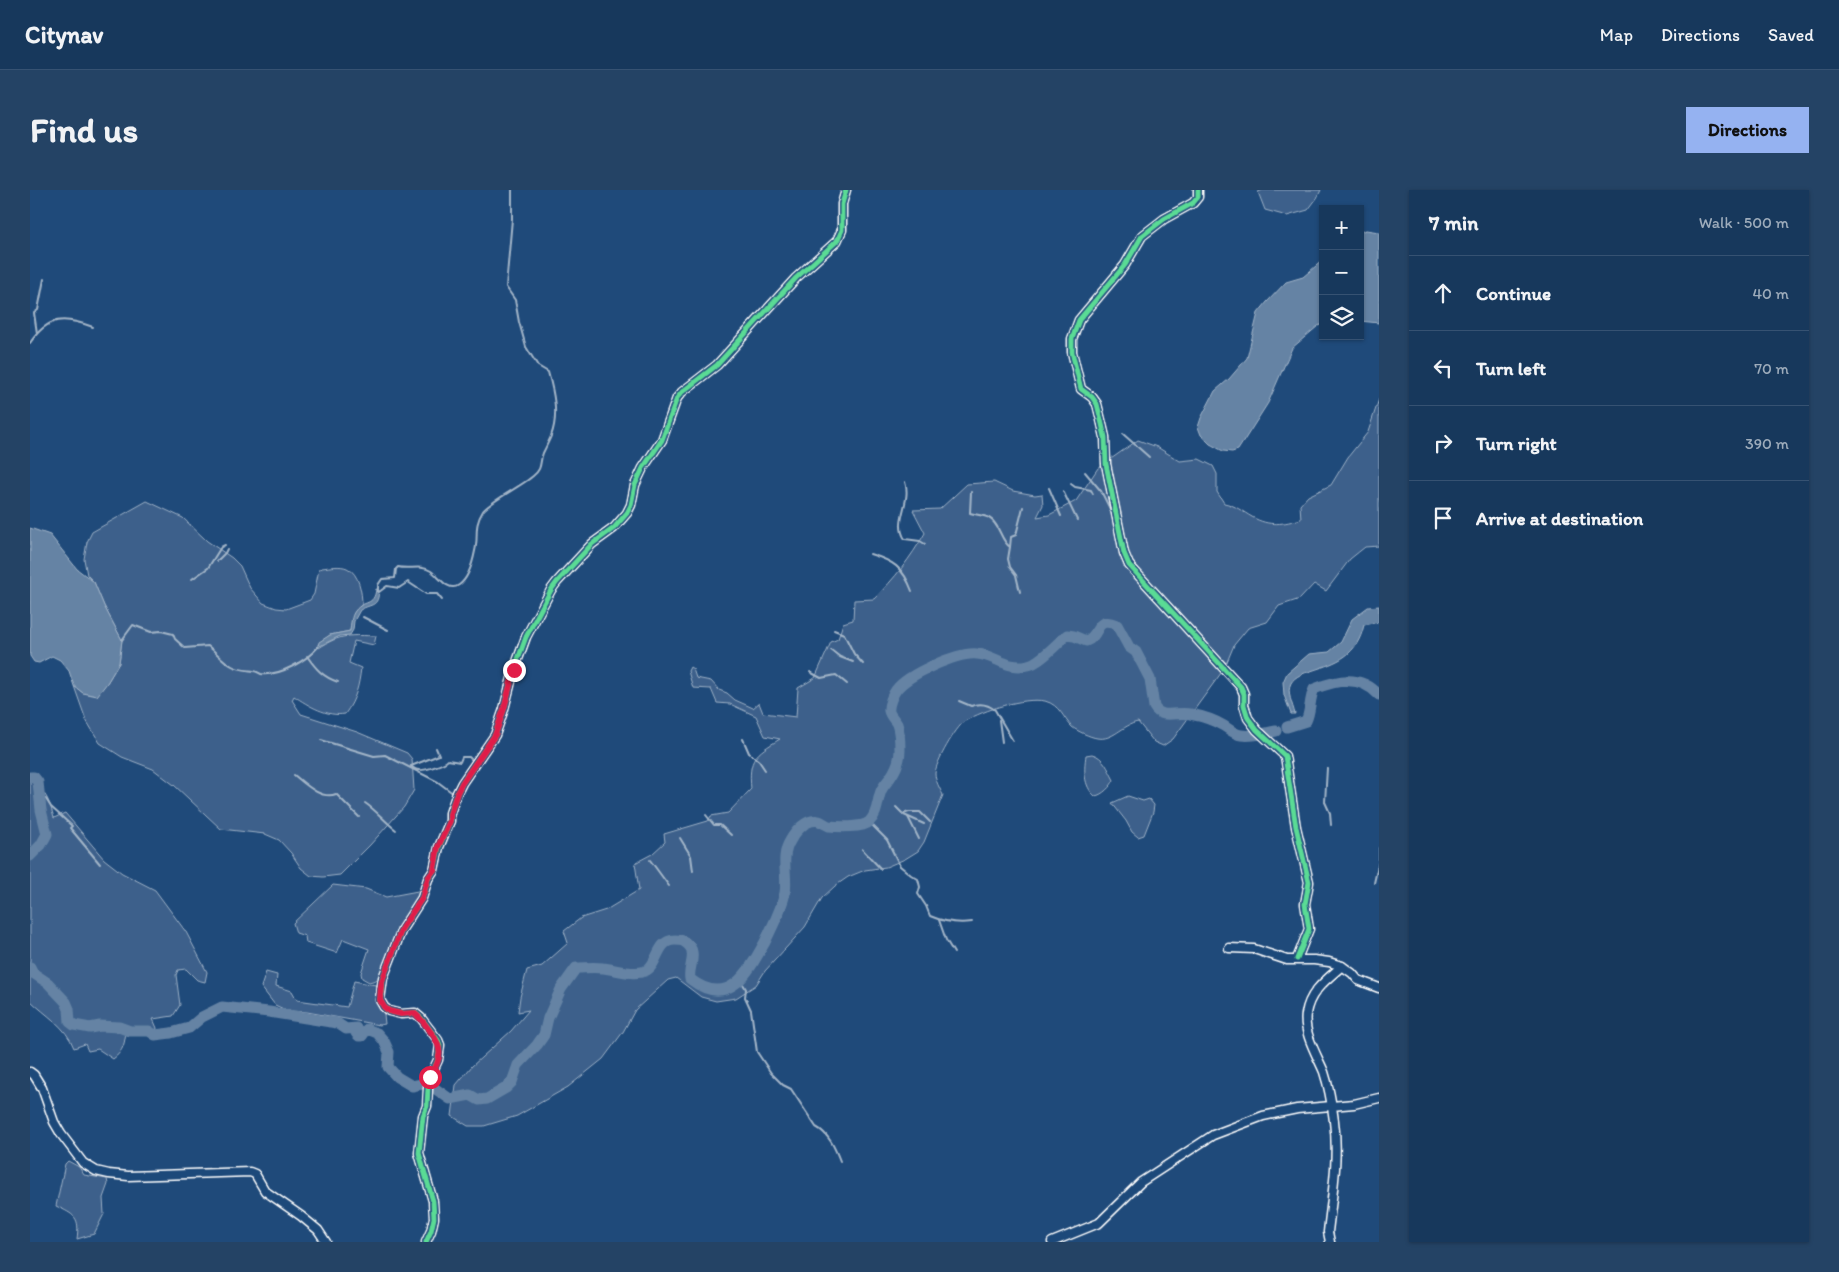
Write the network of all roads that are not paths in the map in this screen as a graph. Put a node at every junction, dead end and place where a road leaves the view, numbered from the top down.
1 (846, 190) edge
2 (1198, 190) edge
3 (1229, 948) dead end
4 (1296, 959) junction
5 (1342, 966) junction
6 (1379, 988) edge
7 (30, 1072) edge
8 (1379, 1098) edge
9 (1332, 1106) junction
10 (326, 1242) edge
11 (426, 1242) edge
12 (1052, 1242) edge
13 (1330, 1242) edge

1 - 11 street
2 - 4 street
3 - 4 street
4 - 5 street
5 - 6 street
5 - 9 street
7 - 10 street
8 - 9 street
9 - 12 street
9 - 13 street

